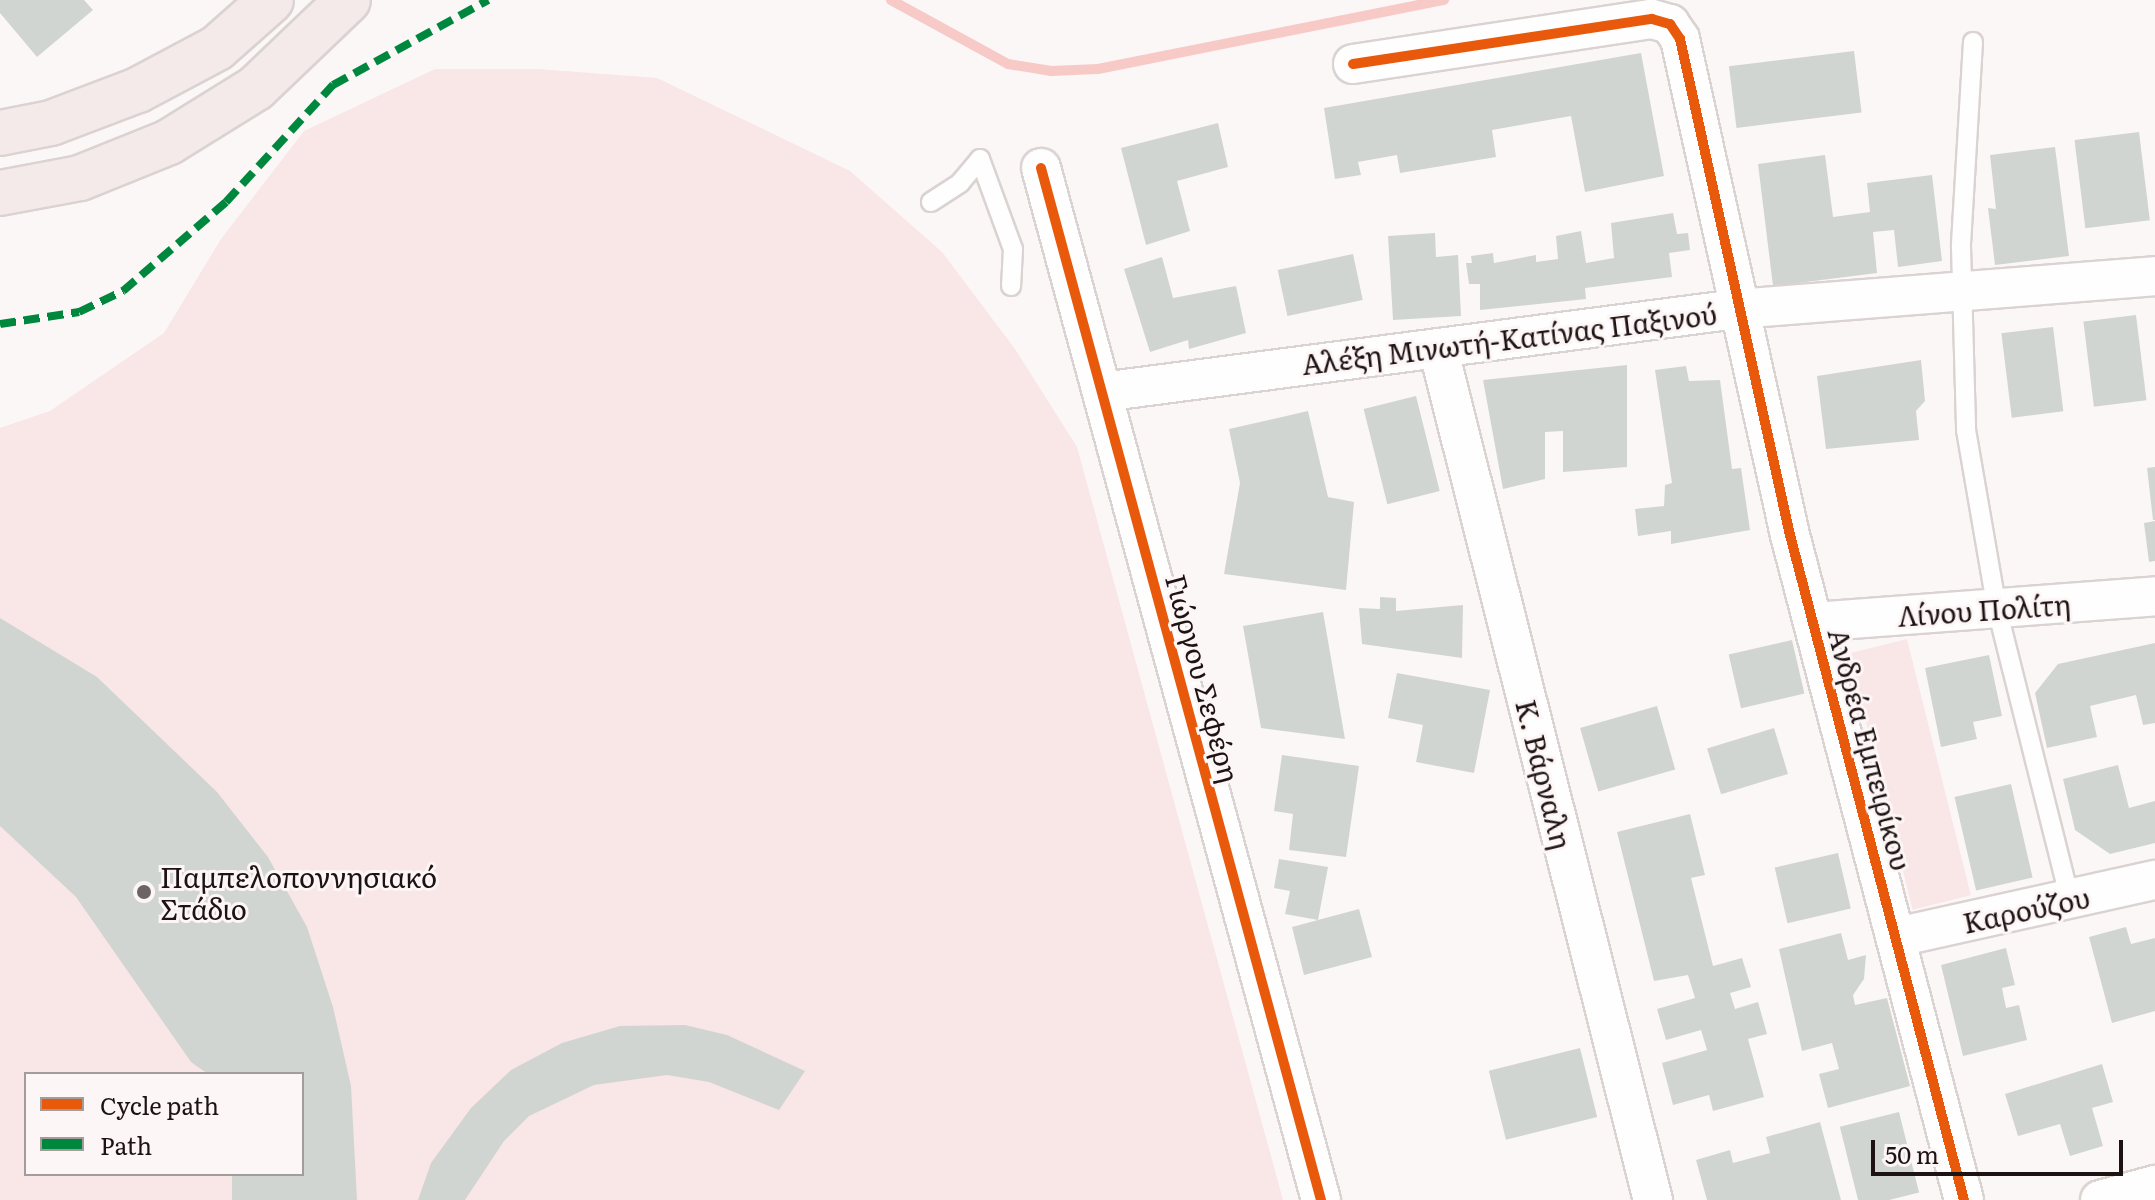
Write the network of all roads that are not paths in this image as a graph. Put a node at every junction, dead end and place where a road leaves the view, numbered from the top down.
1 (271, 0) edge
2 (348, 0) edge
3 (1973, 42) dead end
4 (1353, 64) dead end
5 (0, 133) edge
6 (1041, 168) dead end
7 (0, 193) edge
8 (931, 202) dead end
9 (2155, 276) edge
10 (1011, 286) dead end
11 (1961, 289) junction
12 (1737, 309) junction
13 (1438, 348) junction
14 (1102, 392) junction
15 (2155, 596) edge
16 (1997, 609) junction
17 (1813, 622) junction
18 (2155, 880) edge
19 (2070, 899) junction
20 (1897, 937) junction
21 (2155, 1185) edge
22 (1321, 1200) edge
23 (1653, 1200) edge
24 (1964, 1200) edge
25 (2100, 1200) edge

1 - 5 main road
2 - 7 main road
3 - 11 lane
4 - 12 street, Ανδρέα Εμπειρίκου
6 - 14 street, Γιώργου Σεφέρη
8 - 10 lane
9 - 11 street, Αλέξη Μινωτή-Κατίνας Παξινού
11 - 12 street, Αλέξη Μινωτή-Κατίνας Παξινού
11 - 16 lane
12 - 13 street, Αλέξη Μινωτή-Κατίνας Παξινού
12 - 17 street, Ανδρέα Εμπειρίκου
13 - 14 street, Αλέξη Μινωτή-Κατίνας Παξινού
13 - 23 street, Κ. Βάρναλη
14 - 22 street, Γιώργου Σεφέρη
15 - 16 street, Λίνου Πολίτη
16 - 17 street, Λίνου Πολίτη
16 - 19 lane
17 - 20 street, Ανδρέα Εμπειρίκου
18 - 19 street, Καρούζου
19 - 20 street, Καρούζου
20 - 24 street, Ανδρέα Εμπειρίκου
21 - 25 street

